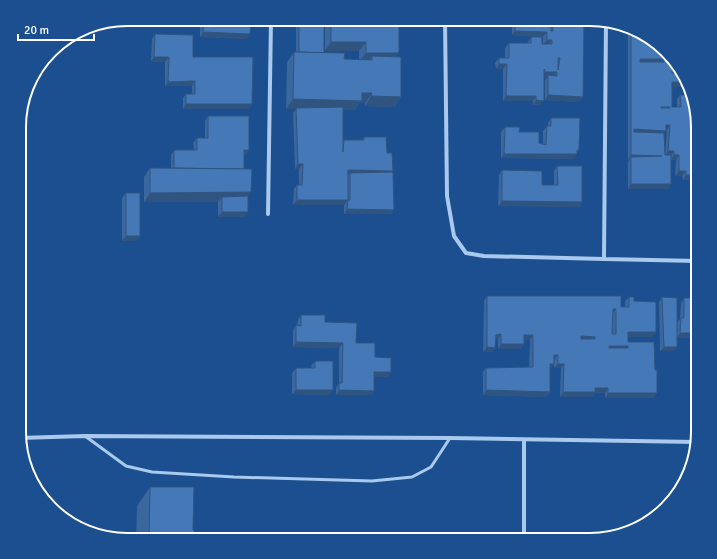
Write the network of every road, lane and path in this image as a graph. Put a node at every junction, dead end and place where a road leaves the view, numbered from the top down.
1 (272, 26) edge
2 (445, 26) edge
3 (606, 28) edge
4 (268, 214) dead end
5 (604, 259) junction
6 (691, 261) edge
7 (85, 436) junction
8 (26, 438) edge
9 (450, 438) junction
10 (524, 440) junction
11 (690, 442) edge
12 (524, 533) edge

1 - 4 street
2 - 5 street
3 - 5 street
5 - 6 street
7 - 8 street
7 - 9 street
7 - 9 lane
9 - 10 street
10 - 11 street
10 - 12 street

